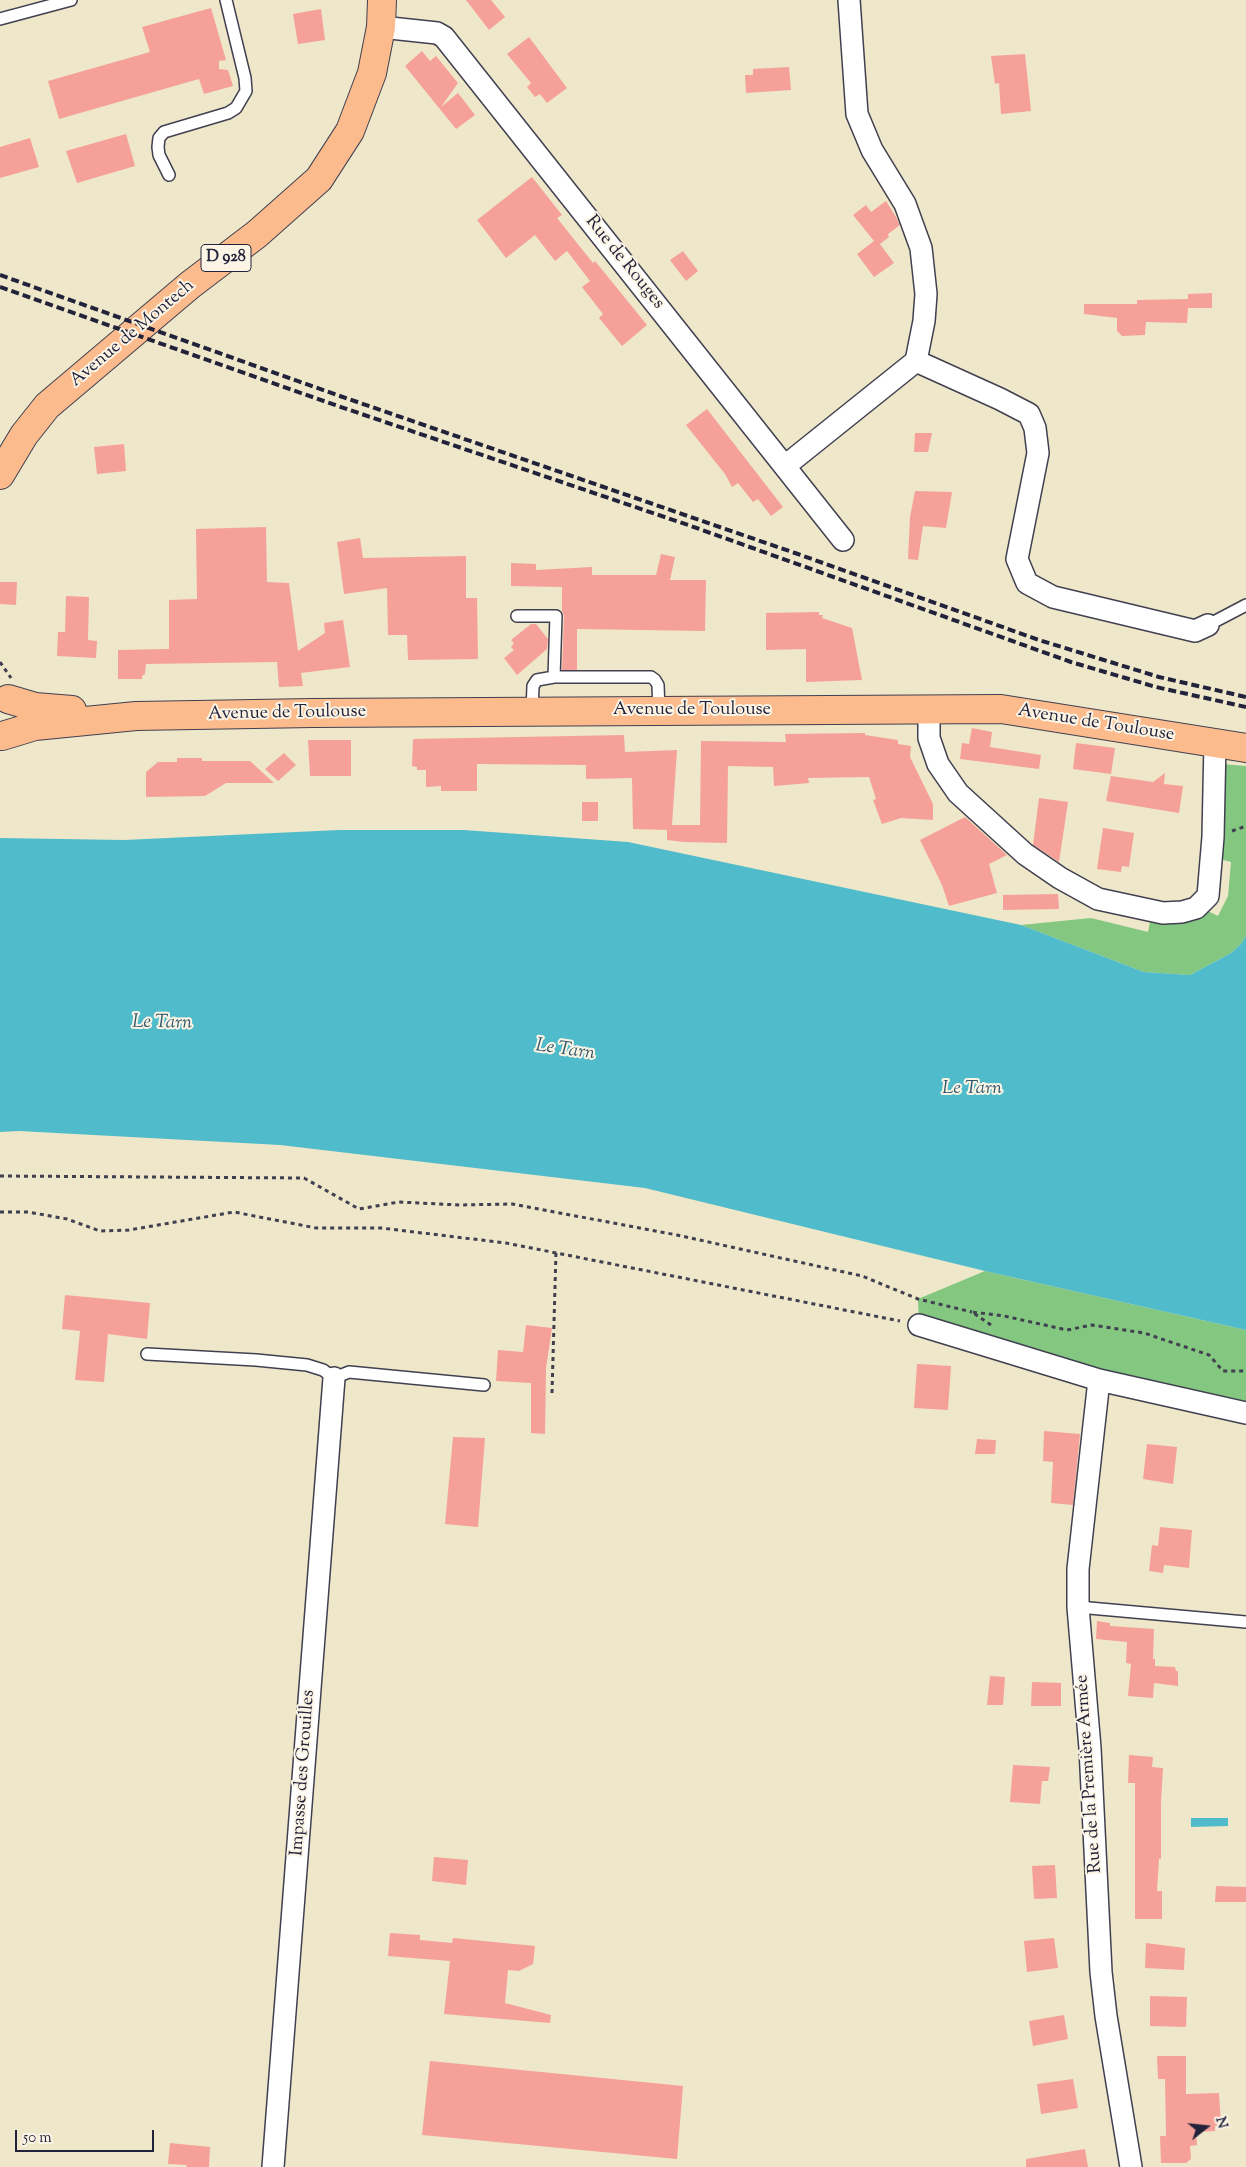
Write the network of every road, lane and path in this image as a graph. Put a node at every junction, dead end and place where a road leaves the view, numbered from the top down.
1 (71, 0) edge
2 (226, 0) edge
3 (382, 0) edge
4 (849, 0) edge
5 (0, 19) edge
6 (381, 27) junction
7 (169, 175) dead end
8 (916, 361) junction
9 (785, 466) junction
10 (0, 475) edge
11 (843, 540) dead end
12 (1246, 605) edge
13 (517, 616) dead end
14 (1208, 625) joint
15 (554, 677) junction
16 (4, 694) edge
17 (929, 710) junction
18 (660, 711) junction
19 (532, 712) junction
20 (136, 716) junction
21 (1, 737) edge
22 (1216, 743) junction
23 (1246, 748) edge
24 (0, 1176) edge
25 (0, 1212) edge
26 (556, 1252) junction
27 (972, 1312) junction
28 (918, 1325) joint
29 (994, 1327) dead end
30 (147, 1354) dead end
31 (1246, 1370) edge
32 (334, 1378) junction
33 (1099, 1380) junction
34 (484, 1385) dead end
35 (552, 1393) dead end
36 (1246, 1413) edge
37 (1078, 1607) junction
38 (1246, 1622) edge
39 (273, 2167) edge
40 (1131, 2167) edge

1 - 5 lane
2 - 7 lane
3 - 6 main road, Avenue de Montech / D 928
4 - 8 street
6 - 9 street, Rue de Rouges
6 - 10 main road, Avenue de Montech / D 928
8 - 9 street
8 - 14 street
9 - 11 street, Rue de Rouges
12 - 14 lane
13 - 15 lane
15 - 18 lane
15 - 19 lane
16 - 20 main road, Avenue de Toulouse
16 - 21 main road
17 - 18 main road, Avenue de Toulouse
17 - 22 main road, Avenue de Toulouse
17 - 22 street
18 - 19 main road, Avenue de Toulouse
19 - 20 main road, Avenue de Toulouse
20 - 21 main road, Avenue de Toulouse
22 - 23 main road, Avenue de Toulouse
24 - 27 path
25 - 26 path
26 - 28 path
26 - 35 path
27 - 29 path
27 - 31 path
28 - 33 street
30 - 32 lane
32 - 34 lane
32 - 39 street, Impasse des Grouilles
33 - 36 street
33 - 37 street, Rue de la Première Armée
37 - 38 lane
37 - 40 street, Rue de la Première Armée

